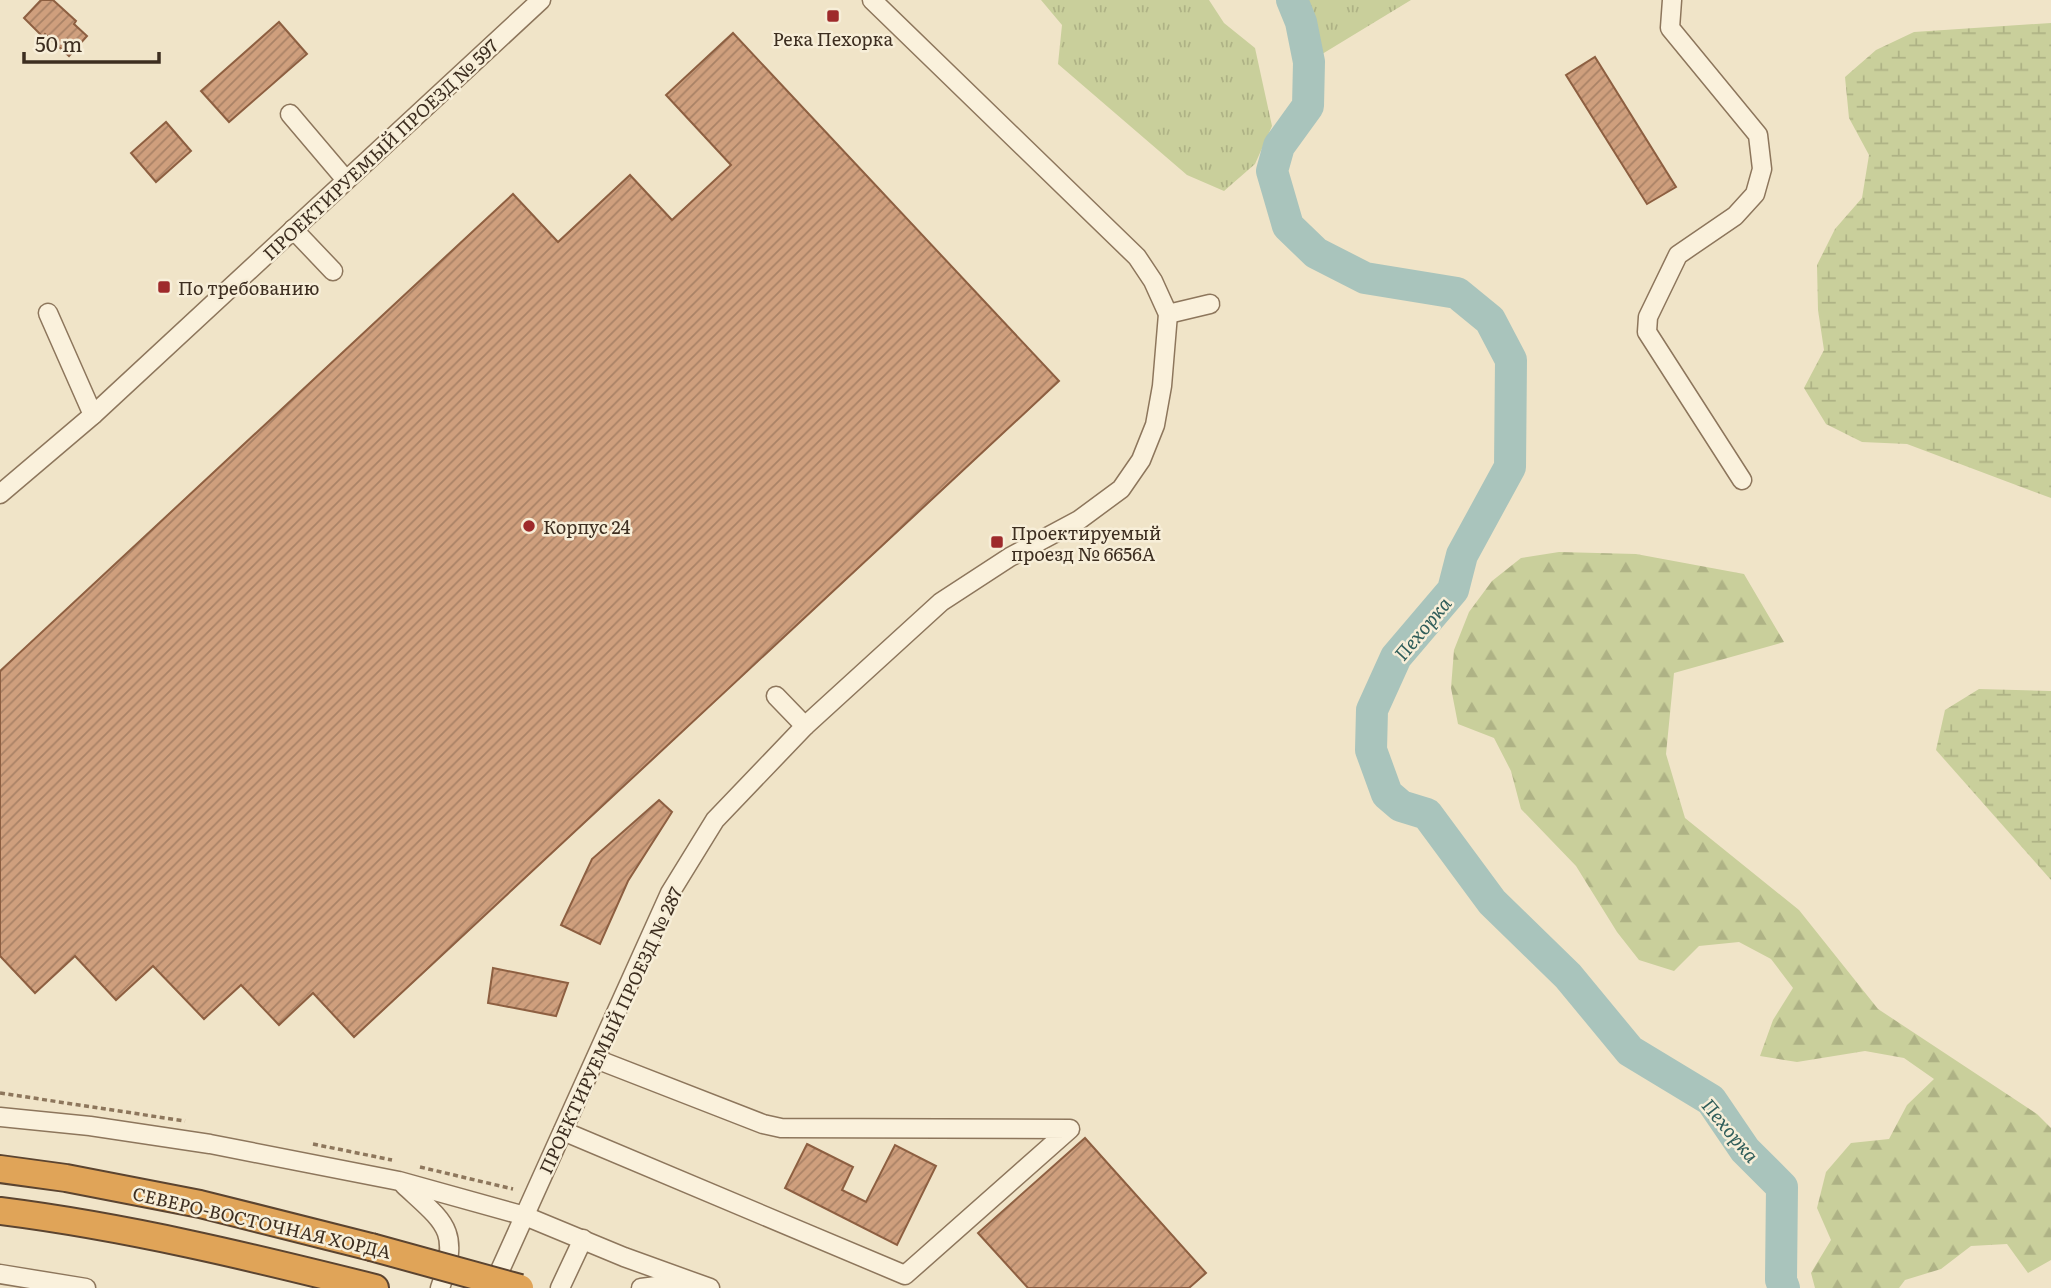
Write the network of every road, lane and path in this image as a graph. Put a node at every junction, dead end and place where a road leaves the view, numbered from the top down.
1 (872, 0) edge
2 (1672, 0) edge
3 (538, 1) edge
4 (290, 114) dead end
5 (346, 180) junction
6 (293, 229) junction
7 (333, 271) dead end
8 (1210, 304) dead end
9 (48, 313) dead end
10 (1168, 314) junction
11 (93, 415) junction
12 (1742, 480) dead end
13 (0, 494) edge
14 (776, 696) dead end
15 (806, 726) junction
16 (596, 1059) junction
17 (0, 1117) edge
18 (563, 1131) junction
19 (0, 1169) edge
20 (399, 1181) junction
21 (0, 1211) edge
22 (525, 1216) junction
23 (583, 1239) junction
24 (0, 1274) edge
25 (368, 1286) edge
26 (86, 1288) edge
27 (440, 1288) edge
28 (492, 1288) edge
29 (520, 1288) edge
30 (560, 1288) edge
31 (641, 1288) edge
32 (696, 1288) edge
33 (710, 1288) edge

1 - 10 street, ПРОЕКТИРУЕМЫЙ ПРОЕЗД № 287
2 - 12 street
3 - 5 street, ПРОЕКТИРУЕМЫЙ ПРОЕЗД № 597
4 - 5 street
5 - 6 street, ПРОЕКТИРУЕМЫЙ ПРОЕЗД № 597
6 - 7 street
6 - 11 street, ПРОЕКТИРУЕМЫЙ ПРОЕЗД № 597
8 - 10 street
9 - 11 street
10 - 15 street, ПРОЕКТИРУЕМЫЙ ПРОЕЗД № 287
11 - 13 street, ПРОЕКТИРУЕМЫЙ ПРОЕЗД № 597
14 - 15 street
15 - 16 street, ПРОЕКТИРУЕМЫЙ ПРОЕЗД № 287
16 - 18 street, ПРОЕКТИРУЕМЫЙ ПРОЕЗД № 287
16 - 18 street
17 - 20 street
18 - 22 street, ПРОЕКТИРУЕМЫЙ ПРОЕЗД № 287
19 - 29 highway, СЕВЕРО-ВОСТОЧНАЯ ХОРДА, bridge
20 - 22 street
20 - 27 street
21 - 25 highway, СЕВЕРО-ВОСТОЧНАЯ ХОРДА
22 - 23 street
22 - 28 street, ПРОЕКТИРУЕМЫЙ ПРОЕЗД № 287
23 - 30 street
23 - 33 street
24 - 26 street
31 - 32 street

